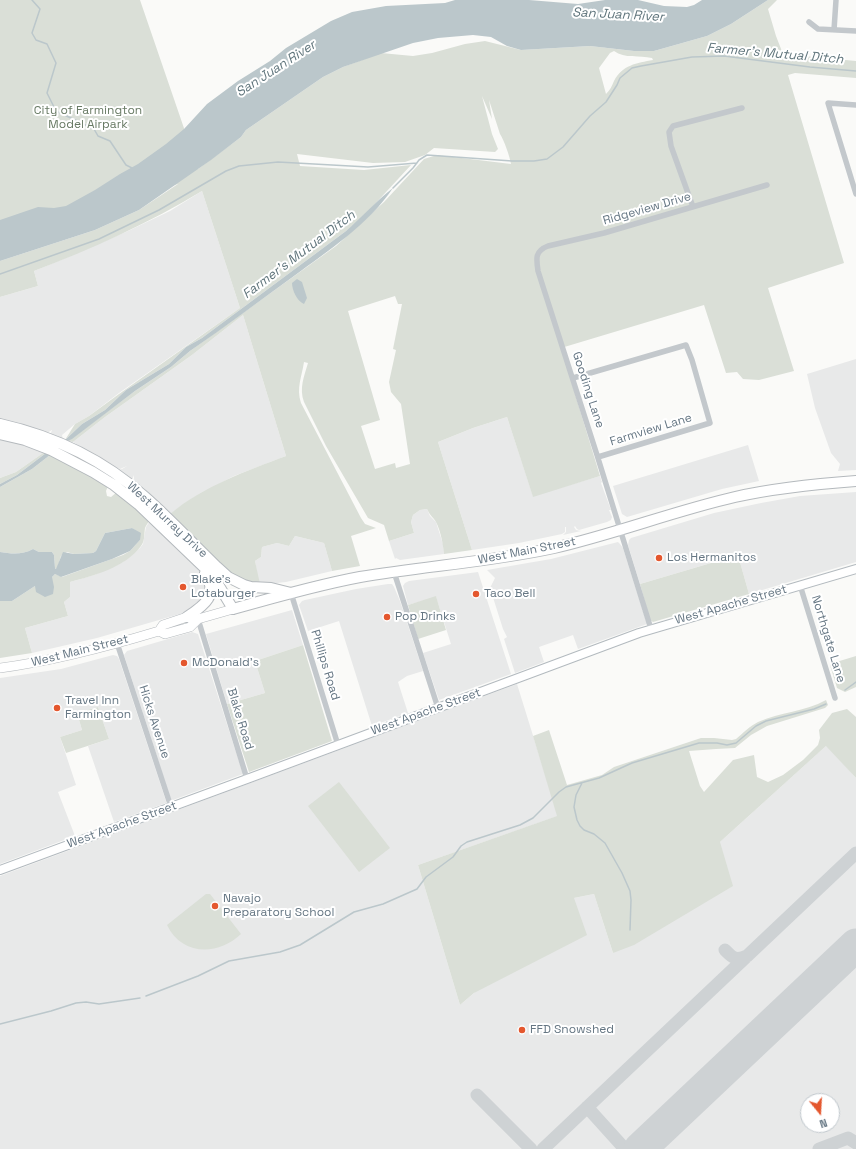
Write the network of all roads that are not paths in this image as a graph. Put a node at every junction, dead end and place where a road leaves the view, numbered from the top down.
1 (836, 0) edge
2 (809, 22) dead end
3 (834, 30) junction
4 (856, 31) edge
5 (856, 105) edge
6 (742, 108) dead end
7 (767, 185) dead end
8 (856, 194) edge
9 (693, 207) junction
10 (537, 257) joint
11 (573, 378) junction
12 (0, 424) edge
13 (0, 434) edge
14 (598, 457) junction
15 (856, 482) edge
16 (621, 530) junction
17 (199, 556) junction
18 (856, 569) edge
19 (394, 572) junction
20 (800, 585) junction
21 (291, 593) junction
22 (233, 609) junction
23 (188, 617) junction
24 (198, 619) junction
25 (651, 629) junction
26 (158, 631) junction
27 (117, 644) junction
28 (0, 668) edge
29 (835, 698) dead end
30 (438, 708) junction
31 (338, 745) junction
32 (247, 779) junction
33 (171, 807) junction
34 (0, 870) edge

1 - 3 street
2 - 3 street
3 - 4 street
5 - 8 street
6 - 9 street
7 - 9 street, Ridgeview Drive
9 - 10 street, Ridgeview Drive
10 - 11 street, Gooding Lane
11 - 14 street, Gooding Lane
11 - 14 street, Farmview Lane
12 - 17 highway, West Murray Drive
13 - 17 highway, West Murray Drive
14 - 16 street, Gooding Lane
15 - 16 highway, West Main Street
16 - 19 highway, West Main Street
16 - 25 street, Gooding Lane
17 - 21 highway, West Murray Drive
17 - 22 highway
17 - 23 highway
18 - 20 main road, West Apache Street
19 - 21 highway, West Main Street
19 - 30 street
20 - 25 main road, West Apache Street
20 - 29 street, Northgate Lane
21 - 22 highway, West Main Street
21 - 31 street, Phillips Road
22 - 24 main road, West Main Street
23 - 24 main road, West Main Street
23 - 26 main road, West Main Street
24 - 26 main road, West Main Street
24 - 32 street, Blake Road
25 - 30 main road, West Apache Street
26 - 27 main road, West Main Street
27 - 28 main road, West Main Street
27 - 33 street, Hicks Avenue
30 - 31 main road, West Apache Street
31 - 32 main road, West Apache Street
32 - 33 main road, West Apache Street
33 - 34 main road, West Apache Street

